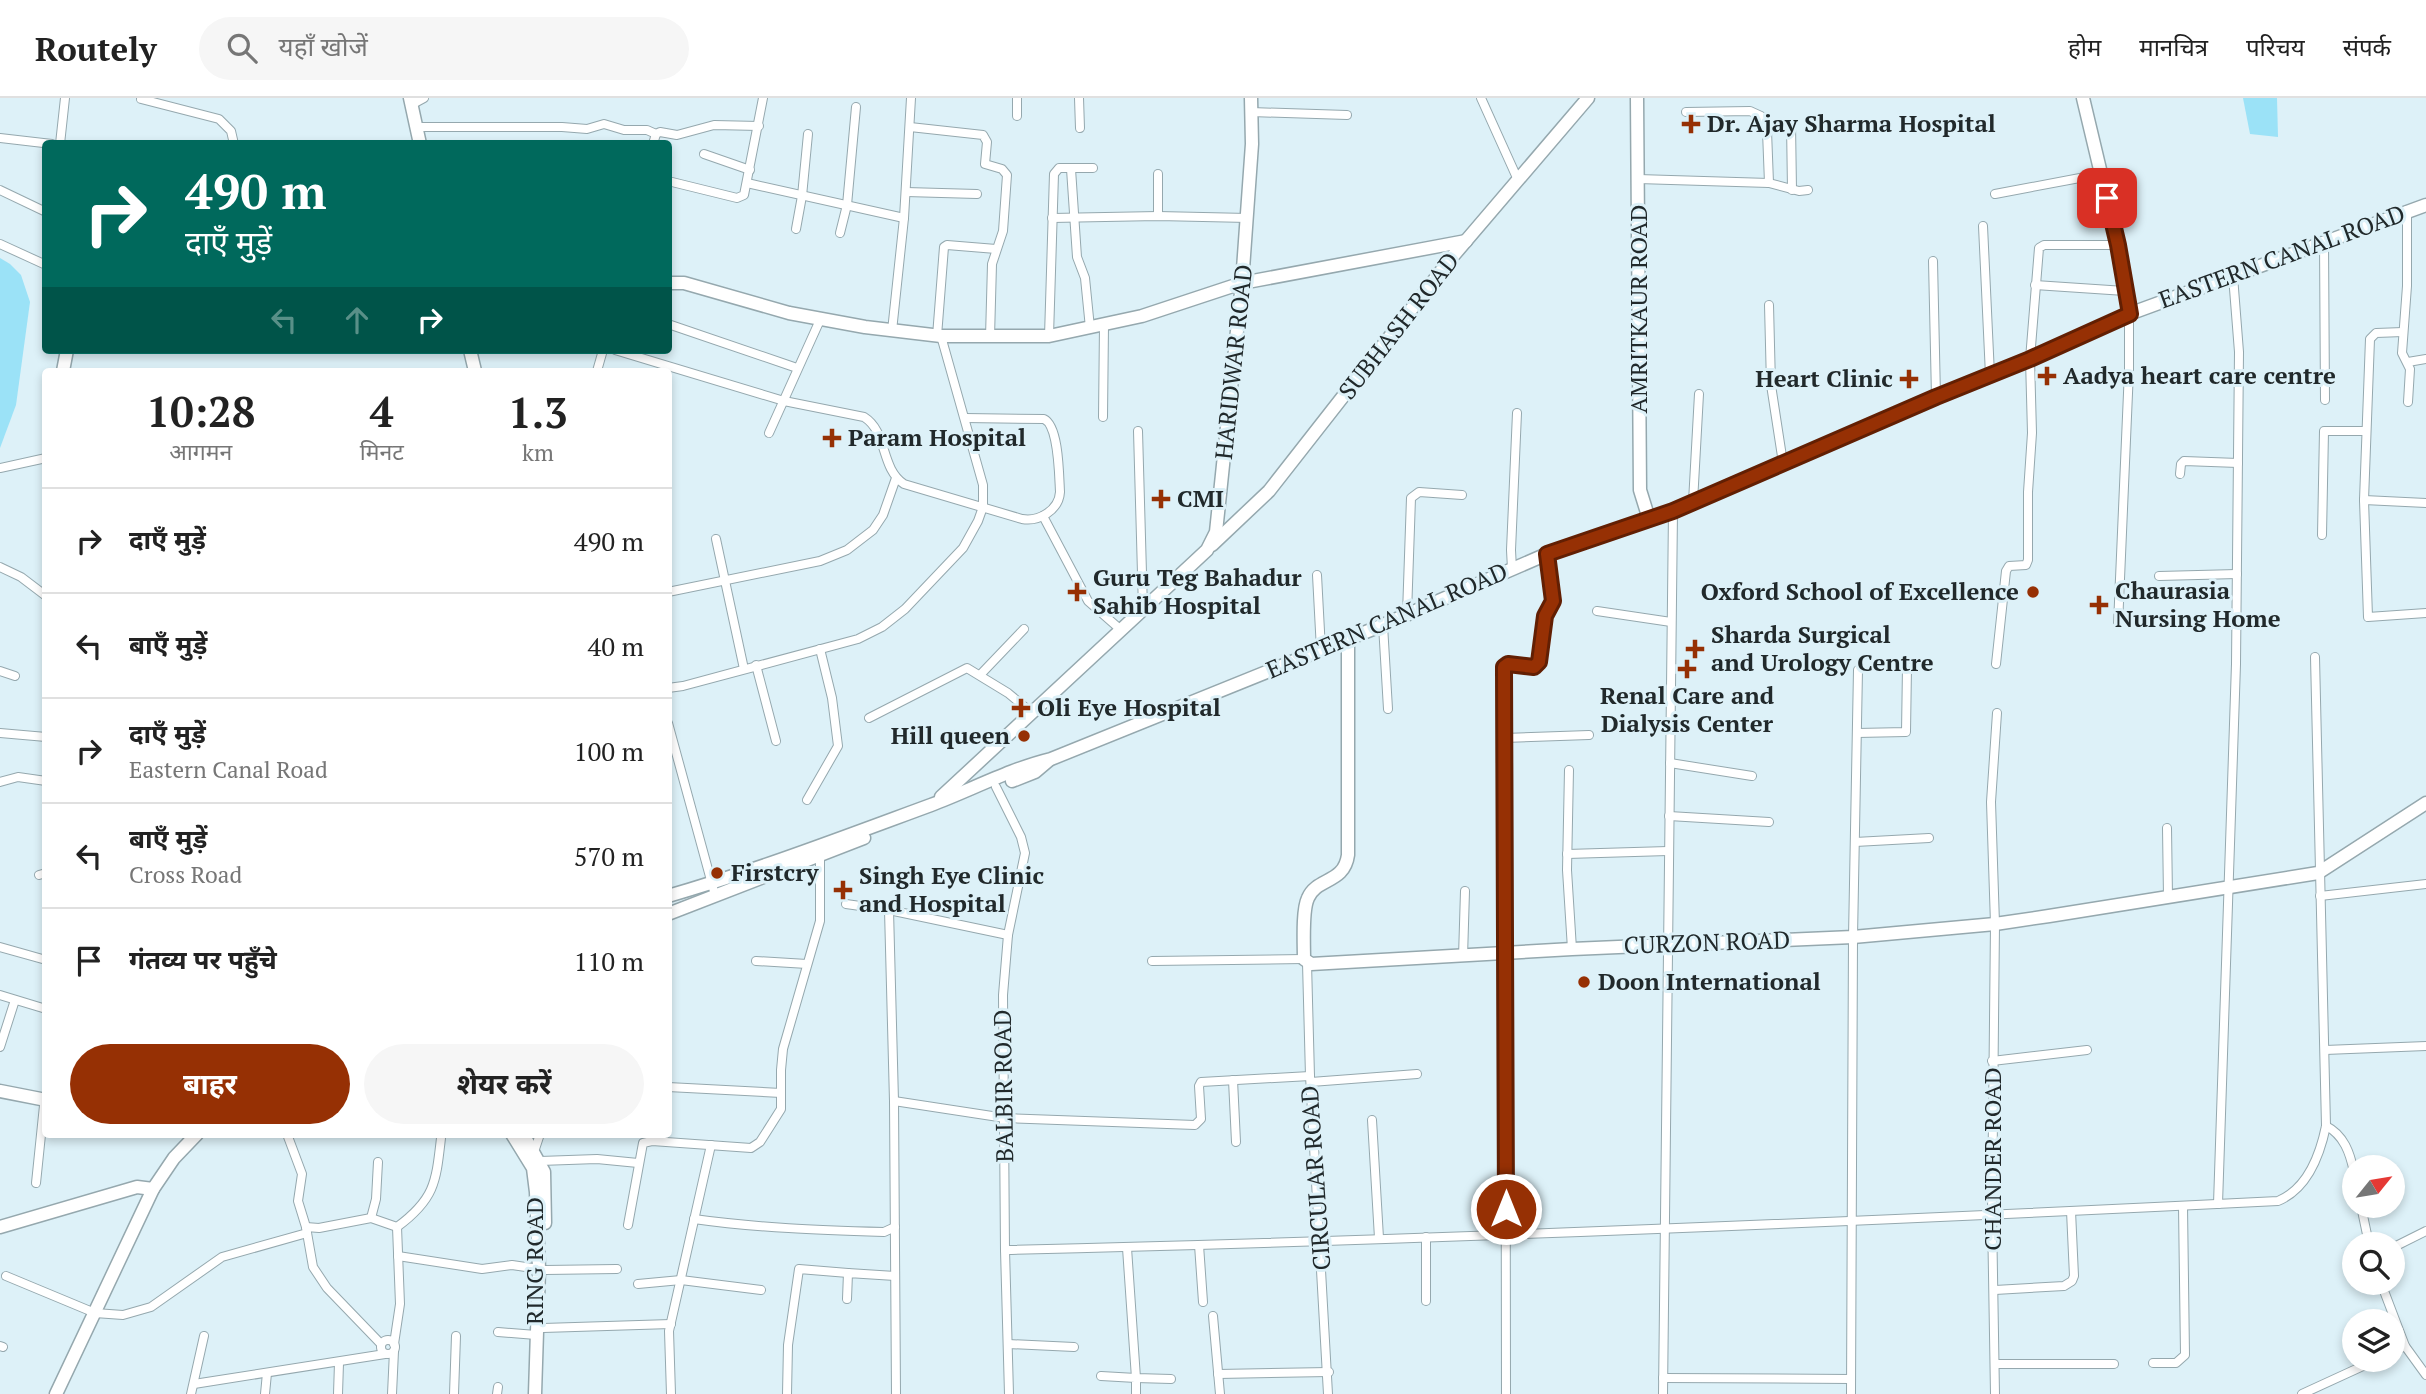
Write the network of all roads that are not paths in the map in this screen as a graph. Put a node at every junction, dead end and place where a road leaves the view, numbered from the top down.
1 (65, 98) edge
2 (424, 98) edge
3 (763, 98) edge
4 (911, 98) edge
5 (1017, 98) edge
6 (1079, 98) edge
7 (1251, 98) edge
8 (1481, 98) edge
9 (1588, 98) edge
10 (1637, 98) edge
11 (2083, 98) edge
12 (141, 99) edge
13 (410, 102) edge
14 (856, 107) dead end
15 (1251, 112) junction
16 (1686, 112) dead end
17 (1347, 115) dead end
18 (1017, 116) dead end
19 (1791, 124) dead end
20 (759, 126) junction
21 (416, 127) junction
22 (910, 127) junction
23 (1080, 128) dead end
24 (808, 134) dead end
25 (0, 138) edge
26 (655, 139) edge
27 (60, 140) edge
28 (233, 140) edge
29 (419, 140) edge
30 (42, 143) edge
31 (704, 154) dead end
32 (1093, 168) dead end
33 (1072, 169) junction
34 (750, 170) junction
35 (1158, 174) dead end
36 (2101, 174) junction
37 (1638, 179) junction
38 (1518, 180) junction
39 (672, 182) edge
40 (747, 183) junction
41 (1769, 183) junction
42 (0, 190) edge
43 (1792, 190) junction
44 (1808, 190) dead end
45 (906, 192) junction
46 (977, 194) dead end
47 (1995, 194) dead end
48 (802, 195) junction
49 (847, 205) junction
50 (2426, 205) edge
51 (42, 210) edge
52 (2407, 211) junction
53 (1074, 216) junction
54 (1158, 216) junction
55 (904, 218) junction
56 (1052, 218) junction
57 (1248, 218) junction
58 (1983, 226) dead end
59 (796, 229) dead end
60 (841, 233) dead end
61 (1466, 241) junction
62 (2324, 242) junction
63 (0, 244) edge
64 (2118, 245) junction
65 (996, 249) junction
66 (1933, 261) dead end
67 (42, 263) edge
68 (672, 275) edge
69 (2233, 276) junction
70 (672, 283) edge
71 (684, 283) junction
72 (1242, 283) junction
73 (2035, 285) junction
74 (2125, 290) junction
75 (1769, 305) dead end
76 (2130, 314) junction
77 (820, 320) junction
78 (672, 325) edge
79 (1104, 325) junction
80 (1090, 328) junction
81 (892, 331) junction
82 (2403, 332) junction
83 (939, 336) junction
84 (990, 337) junction
85 (1049, 337) junction
86 (628, 354) edge
87 (2030, 359) junction
88 (2426, 359) edge
89 (2408, 362) junction
90 (796, 368) junction
91 (1990, 375) junction
92 (1699, 394) dead end
93 (1936, 397) junction
94 (2325, 400) dead end
95 (783, 401) junction
96 (2408, 402) dead end
97 (1517, 413) dead end
98 (1103, 417) dead end
99 (965, 418) junction
100 (1138, 431) dead end
101 (2366, 432) junction
102 (769, 433) dead end
103 (42, 458) edge
104 (1783, 463) junction
105 (2238, 463) junction
106 (0, 468) edge
107 (2180, 474) dead end
108 (896, 478) junction
109 (1462, 495) dead end
110 (2364, 500) junction
111 (1693, 502) junction
112 (2426, 503) edge
113 (983, 507) junction
114 (1673, 511) junction
115 (1043, 516) junction
116 (1649, 519) junction
117 (2322, 535) dead end
118 (716, 539) dead end
119 (1207, 550) junction
120 (1547, 554) junction
121 (0, 568) edge
122 (1512, 569) junction
123 (2237, 574) junction
124 (1317, 575) dead end
125 (2159, 576) dead end
126 (726, 580) junction
127 (672, 591) edge
128 (42, 593) edge
129 (1143, 609) junction
130 (1597, 611) dead end
131 (2426, 613) edge
132 (1407, 614) junction
133 (1671, 622) junction
134 (1383, 625) junction
135 (2118, 625) dead end
136 (1024, 629) dead end
137 (1121, 630) junction
138 (1348, 639) junction
139 (820, 649) junction
140 (1321, 650) junction
141 (2315, 657) dead end
142 (1996, 664) dead end
143 (756, 665) junction
144 (1907, 667) dead end
145 (744, 669) junction
146 (1858, 670) dead end
147 (0, 671) edge
148 (15, 676) dead end
149 (980, 676) junction
150 (672, 687) edge
151 (1388, 709) dead end
152 (1032, 713) junction
153 (1997, 713) dead end
154 (869, 718) dead end
155 (0, 733) edge
156 (1857, 733) junction
157 (1589, 736) dead end
158 (42, 737) edge
159 (672, 738) edge
160 (1504, 738) junction
161 (776, 741) dead end
162 (1051, 759) junction
163 (1670, 762) junction
164 (1569, 771) dead end
165 (1752, 776) dead end
166 (42, 781) edge
167 (0, 782) edge
168 (996, 787) junction
169 (807, 800) dead end
170 (2426, 803) edge
171 (934, 807) junction
172 (1669, 816) junction
173 (1769, 821) dead end
174 (2167, 828) dead end
175 (1929, 838) dead end
176 (1855, 842) junction
177 (820, 850) junction
178 (1668, 851) junction
179 (1567, 854) junction
180 (2318, 873) junction
181 (2426, 884) edge
182 (2228, 888) junction
183 (713, 889) junction
184 (1465, 891) dead end
185 (672, 895) edge
186 (2320, 896) junction
187 (2168, 897) junction
188 (846, 904) dead end
189 (889, 910) junction
190 (672, 912) edge
191 (1995, 923) junction
192 (1008, 935) junction
193 (1853, 937) junction
194 (1667, 944) junction
195 (0, 947) edge
196 (1572, 948) junction
197 (1507, 953) junction
198 (1463, 957) junction
199 (42, 959) edge
200 (756, 961) dead end
201 (1152, 961) dead end
202 (1305, 961) junction
203 (807, 964) junction
204 (0, 995) edge
205 (15, 1000) junction
206 (42, 1008) edge
207 (2426, 1046) edge
208 (0, 1047) edge
209 (2087, 1050) dead end
210 (2325, 1050) junction
211 (1992, 1061) junction
212 (1418, 1074) dead end
213 (1310, 1079) junction
214 (1233, 1080) junction
215 (672, 1087) edge
216 (0, 1091) edge
217 (780, 1093) junction
218 (42, 1098) edge
219 (894, 1101) junction
220 (1005, 1118) junction
221 (1372, 1120) dead end
222 (42, 1126) edge
223 (2326, 1126) junction
224 (193, 1138) edge
225 (288, 1138) edge
226 (441, 1138) dead end
227 (514, 1138) edge
228 (525, 1138) edge
229 (539, 1138) edge
230 (1236, 1142) dead end
231 (711, 1145) junction
232 (2348, 1155) edge
233 (537, 1157) junction
234 (378, 1162) dead end
235 (638, 1163) junction
236 (36, 1183) dead end
237 (152, 1189) junction
238 (2218, 1204) junction
239 (2183, 1206) junction
240 (2071, 1211) junction
241 (1992, 1215) junction
242 (372, 1218) junction
243 (694, 1219) junction
244 (1853, 1220) junction
245 (628, 1225) dead end
246 (0, 1227) edge
247 (397, 1227) junction
248 (895, 1227) junction
249 (1665, 1228) junction
250 (307, 1230) junction
251 (2426, 1231) edge
252 (1505, 1234) junction
253 (1426, 1237) junction
254 (1379, 1238) junction
255 (1320, 1241) junction
256 (2405, 1242) edge
257 (1199, 1245) junction
258 (1127, 1248) junction
259 (1005, 1250) junction
260 (398, 1256) junction
261 (617, 1269) dead end
262 (542, 1270) junction
263 (848, 1273) junction
264 (6, 1276) dead end
265 (895, 1276) junction
266 (681, 1280) junction
267 (638, 1284) dead end
268 (761, 1290) dead end
269 (1995, 1290) junction
270 (847, 1299) dead end
271 (1426, 1301) dead end
272 (1203, 1302) dead end
273 (95, 1313) junction
274 (1213, 1316) dead end
275 (671, 1324) junction
276 (498, 1332) dead end
277 (539, 1332) junction
278 (204, 1336) dead end
279 (456, 1336) dead end
280 (381, 1344) junction
281 (1008, 1344) junction
282 (2405, 1346) edge
283 (1074, 1347) dead end
284 (391, 1350) junction
285 (339, 1363) junction
286 (2153, 1363) dead end
287 (1996, 1364) junction
288 (2114, 1364) dead end
289 (1329, 1372) junction
290 (2350, 1372) edge
291 (267, 1373) junction
292 (1218, 1374) junction
293 (2426, 1375) edge
294 (1101, 1376) dead end
295 (1136, 1378) junction
296 (1663, 1378) junction
297 (1171, 1379) dead end
298 (1851, 1379) junction
299 (194, 1384) junction
300 (56, 1394) edge
301 (191, 1394) edge
302 (265, 1394) edge
303 (338, 1394) edge
304 (393, 1394) edge
305 (454, 1394) edge
306 (534, 1394) edge
307 (542, 1394) edge
308 (671, 1394) edge
309 (787, 1394) edge
310 (896, 1394) edge
311 (1009, 1394) edge
312 (1136, 1394) edge
313 (1220, 1394) edge
314 (1328, 1394) edge
315 (1506, 1394) edge
316 (1663, 1394) edge
317 (1851, 1394) edge
318 (1995, 1394) edge
319 (2302, 1394) edge

1 - 27 street
2 - 13 street
3 - 20 street
4 - 22 street
5 - 18 street
6 - 23 street
7 - 15 street, HARIDWAR ROAD
8 - 38 street
9 - 38 street, SUBHASH ROAD
10 - 37 street, AMRITKAUR ROAD
11 - 36 street
12 - 28 street
13 - 21 street
14 - 49 street
15 - 17 street
15 - 57 street, HARIDWAR ROAD
16 - 41 street
19 - 43 street
20 - 26 street
20 - 34 street
21 - 26 street
21 - 29 street
22 - 45 street
22 - 65 street
24 - 48 street
25 - 30 street
31 - 34 street
32 - 33 street
33 - 53 street
33 - 56 street
34 - 40 street
35 - 54 street
36 - 47 street
36 - 64 street
37 - 41 street
37 - 116 street, AMRITKAUR ROAD
38 - 61 street, SUBHASH ROAD
39 - 40 street
40 - 48 street
41 - 43 street
42 - 51 street
43 - 44 street
45 - 46 street
45 - 55 street
48 - 49 street
48 - 59 street
49 - 55 street
49 - 60 street
50 - 52 street, EASTERN CANAL ROAD
52 - 62 street, EASTERN CANAL ROAD
52 - 82 street
53 - 54 street
53 - 56 street
53 - 80 street
54 - 57 street
55 - 81 street
56 - 85 street
57 - 72 street, HARIDWAR ROAD
58 - 91 street
61 - 72 street
61 - 119 street, SUBHASH ROAD
62 - 69 street, EASTERN CANAL ROAD
62 - 94 street
63 - 67 street
64 - 73 street
64 - 74 street
65 - 83 street
65 - 84 street
66 - 93 street
68 - 71 street
69 - 76 street, EASTERN CANAL ROAD
69 - 105 street
70 - 71 street
71 - 77 street
72 - 79 street
72 - 119 street, HARIDWAR ROAD
73 - 74 street
73 - 87 street
74 - 76 street
75 - 104 street
76 - 87 street, EASTERN CANAL ROAD
76 - 135 street
77 - 81 street
77 - 90 street
78 - 90 street
79 - 80 street
79 - 98 street
80 - 85 street
81 - 83 street
82 - 89 street
82 - 101 street
83 - 84 street
83 - 99 street
84 - 85 street
86 - 95 street
87 - 91 street, EASTERN CANAL ROAD
87 - 142 street
88 - 89 street
89 - 96 street
90 - 95 street
91 - 93 street, EASTERN CANAL ROAD
92 - 111 street
93 - 104 street, EASTERN CANAL ROAD
95 - 102 street
95 - 108 street
97 - 122 street
99 - 113 street
99 - 115 street
100 - 129 street
101 - 110 street
101 - 117 street
103 - 106 street
104 - 111 street, EASTERN CANAL ROAD
105 - 107 street
105 - 123 street
108 - 113 street
108 - 126 street
109 - 132 street
110 - 112 street
110 - 131 street
111 - 114 street, EASTERN CANAL ROAD
113 - 115 street
113 - 139 street
114 - 116 street, EASTERN CANAL ROAD
114 - 133 street
115 - 137 street
116 - 120 street, EASTERN CANAL ROAD
118 - 126 street
119 - 129 street, HARIDWAR ROAD
120 - 122 street, EASTERN CANAL ROAD
120 - 160 street
121 - 128 street
122 - 132 street, EASTERN CANAL ROAD
123 - 125 street
123 - 182 street
124 - 140 street
126 - 127 street
126 - 145 street
129 - 137 street, HARIDWAR ROAD
130 - 133 street
132 - 134 street, EASTERN CANAL ROAD
133 - 163 street
134 - 138 street, EASTERN CANAL ROAD
134 - 151 street
136 - 149 street
137 - 152 street, HARIDWAR ROAD
138 - 140 street, EASTERN CANAL ROAD
138 - 202 street
139 - 143 street
139 - 169 street
140 - 162 street, EASTERN CANAL ROAD
141 - 180 street
143 - 145 street
143 - 161 street
144 - 156 street
145 - 150 street
146 - 156 street
147 - 148 street
149 - 152 street
149 - 154 street
152 - 171 street, HARIDWAR ROAD
153 - 191 street, CHANDER ROAD
155 - 158 street
156 - 176 street
157 - 160 street
159 - 183 street
160 - 197 street
162 - 168 street
162 - 171 street, EASTERN CANAL ROAD
163 - 165 street
163 - 172 street
164 - 179 street
166 - 167 street
168 - 171 street
168 - 192 street, BALBIR ROAD
170 - 180 street, CURZON ROAD
171 - 177 street, HARIDWAR ROAD
172 - 173 street
172 - 178 street
174 - 187 street
175 - 176 street
176 - 193 street
177 - 183 street, HARIDWAR ROAD
177 - 203 street
178 - 179 street
178 - 194 street
179 - 196 street
180 - 182 street, CURZON ROAD
180 - 186 street
181 - 186 street
182 - 187 street, CURZON ROAD
182 - 238 street
183 - 185 street
183 - 190 street
184 - 198 street
186 - 210 street
187 - 191 street, CURZON ROAD
188 - 189 street
189 - 192 street
189 - 219 street
191 - 193 street, CURZON ROAD
191 - 211 street, CHANDER ROAD
192 - 220 street, BALBIR ROAD
193 - 194 street, CURZON ROAD
193 - 244 street
194 - 196 street, CURZON ROAD
194 - 249 street
195 - 199 street
196 - 197 street, CURZON ROAD
197 - 198 street, CURZON ROAD
197 - 252 street
198 - 202 street, CURZON ROAD
200 - 203 street
201 - 202 street
202 - 213 street, CIRCULAR ROAD
203 - 217 street
204 - 205 street
205 - 206 street
205 - 208 street
207 - 210 street
209 - 211 street
210 - 223 street
211 - 241 street, CHANDER ROAD
212 - 213 street
213 - 214 street
213 - 255 street, CIRCULAR ROAD
214 - 220 street
214 - 230 street
215 - 217 street
216 - 218 street
217 - 231 street
219 - 220 street
219 - 248 street
220 - 259 street, BALBIR ROAD
221 - 254 street
222 - 236 street
223 - 232 street
223 - 238 street
224 - 237 street
225 - 250 street
226 - 247 street
227 - 262 street, RING ROAD
228 - 233 street, RING ROAD
229 - 233 street
231 - 235 street
231 - 243 street
233 - 235 street
233 - 262 street, RING ROAD
234 - 242 street
235 - 245 street
237 - 246 street
237 - 273 street
238 - 239 street
239 - 240 street
239 - 286 street
240 - 241 street
240 - 269 street
241 - 244 street
241 - 269 street, CHANDER ROAD
242 - 247 street
242 - 250 street
243 - 248 street
243 - 266 street
244 - 249 street
244 - 298 street
247 - 260 street
248 - 265 street
249 - 252 street
249 - 296 street
250 - 273 street
250 - 280 street
251 - 256 street
252 - 253 street
252 - 315 street
253 - 254 street
253 - 271 street
254 - 255 street
255 - 257 street
255 - 289 street, CIRCULAR ROAD
257 - 258 street
257 - 272 street
258 - 259 street
258 - 295 street
259 - 281 street, BALBIR ROAD
260 - 262 street
260 - 284 street
261 - 262 street
262 - 277 street, RING ROAD
263 - 265 street
263 - 270 street
263 - 309 street
264 - 273 street
265 - 310 street
266 - 267 street
266 - 268 street
266 - 275 street
269 - 287 street, CHANDER ROAD
273 - 300 street
274 - 292 street
275 - 277 street
275 - 308 street
276 - 277 street
277 - 306 street, RING ROAD
277 - 307 street, RING ROAD
278 - 299 street
279 - 305 street
280 - 284 street
280 - 284 street
281 - 283 street
281 - 311 street, BALBIR ROAD
282 - 293 street
284 - 285 street
284 - 304 street
285 - 291 street
285 - 303 street
287 - 288 street
287 - 318 street, CHANDER ROAD
289 - 292 street
289 - 314 street, CIRCULAR ROAD
290 - 319 street
291 - 299 street
291 - 302 street
292 - 313 street
294 - 295 street
295 - 297 street
295 - 312 street
296 - 298 street
296 - 316 street
298 - 317 street
299 - 301 street

